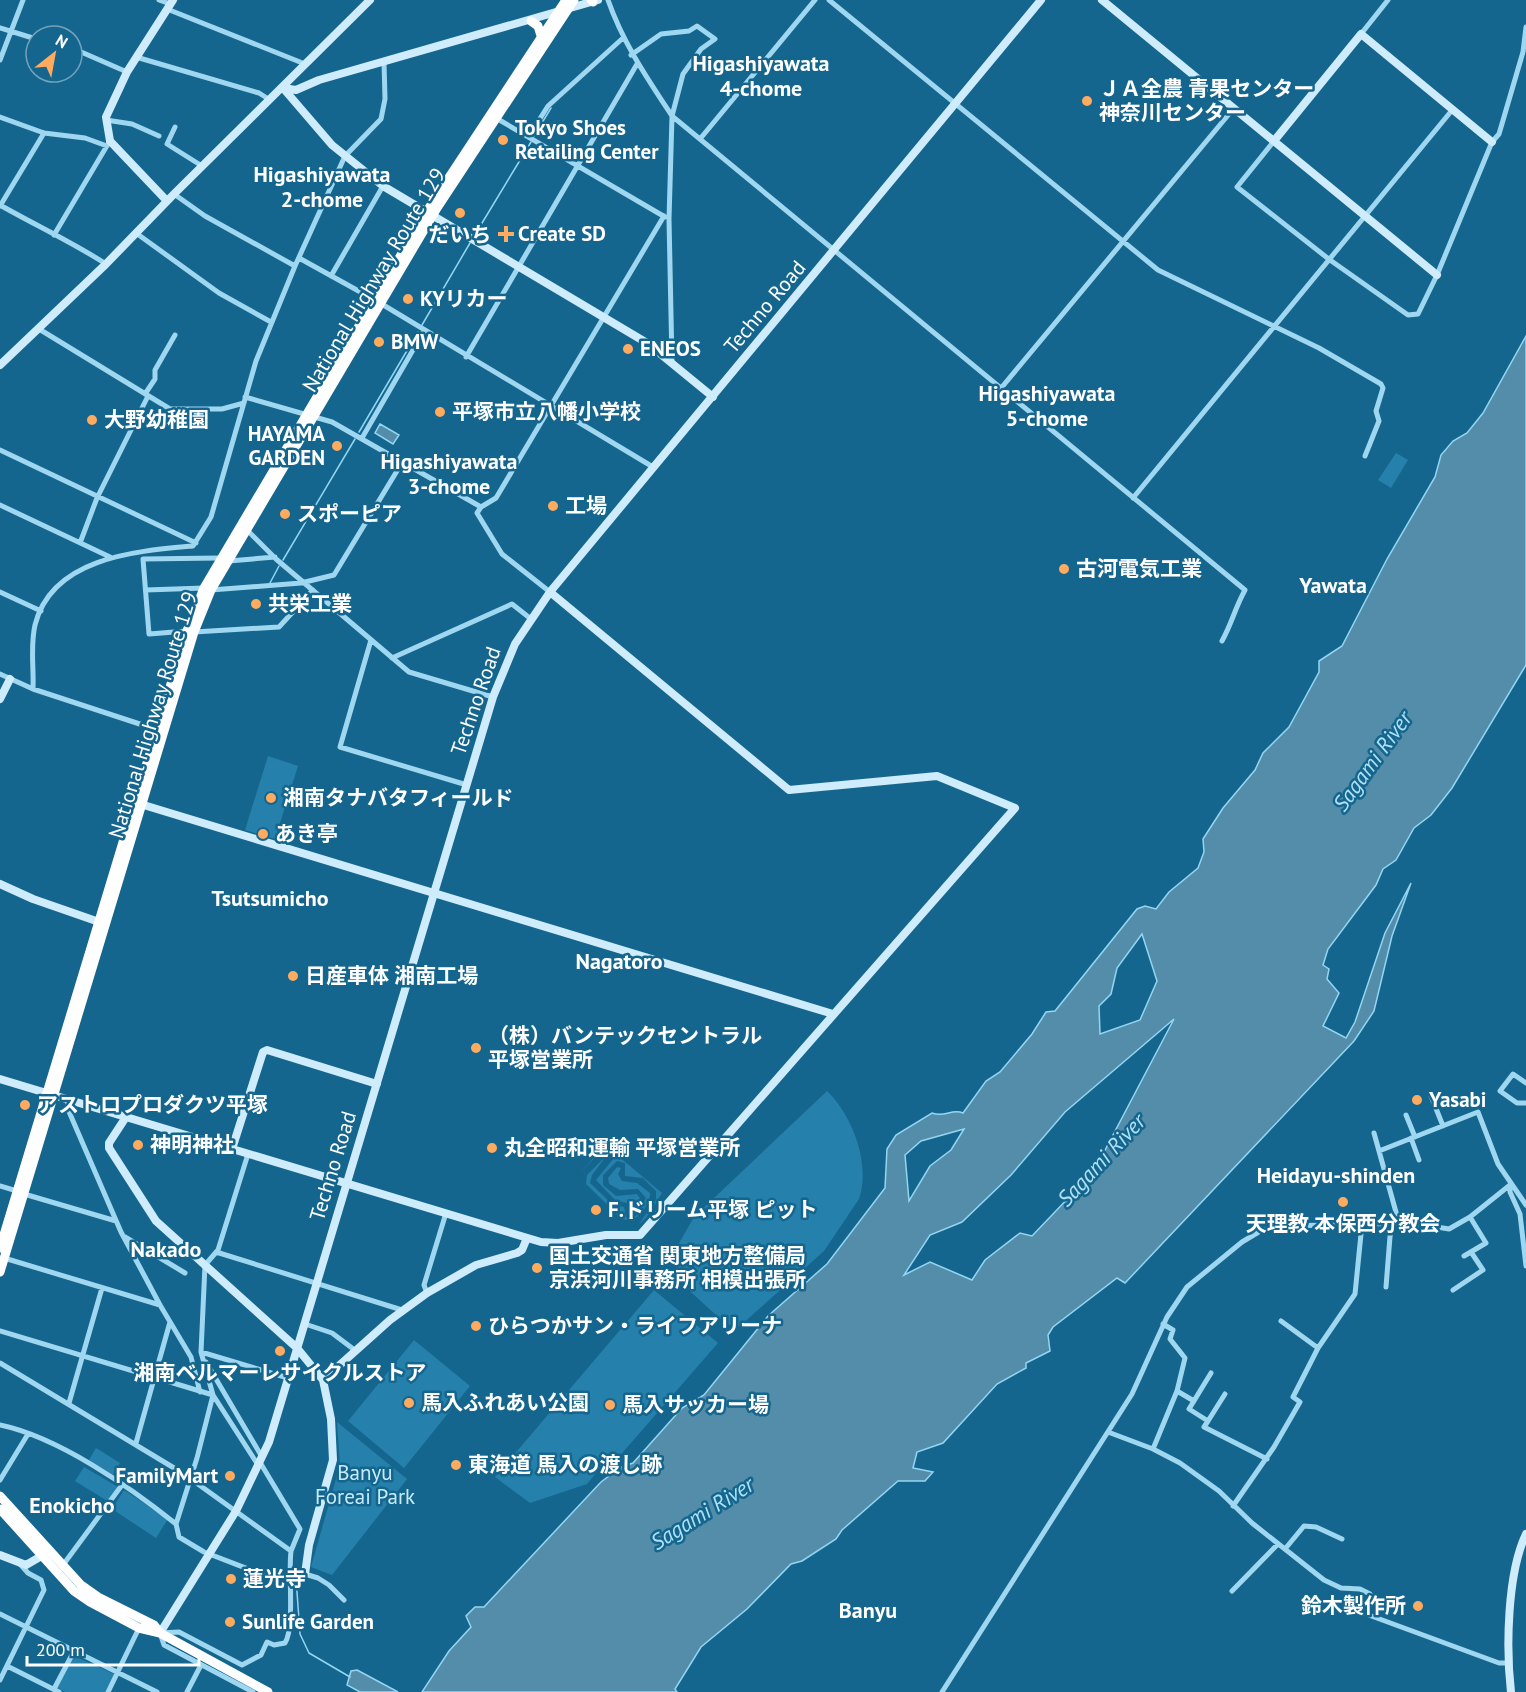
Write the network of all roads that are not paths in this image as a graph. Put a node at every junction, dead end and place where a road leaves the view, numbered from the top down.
1 (23, 0) edge
2 (159, 0) edge
3 (370, 0) edge
4 (574, 0) edge
5 (609, 0) edge
6 (815, 0) edge
7 (829, 0) edge
8 (1041, 0) edge
9 (1102, 0) edge
10 (1388, 0) edge
11 (594, 1) edge
12 (170, 4) edge
13 (567, 5) edge
14 (557, 14) junction
15 (531, 21) junction
16 (1526, 27) edge
17 (0, 28) edge
18 (11, 32) junction
19 (1361, 34) junction
20 (24, 36) edge
21 (542, 39) junction
22 (623, 39) junction
23 (84, 53) edge
24 (631, 55) junction
25 (136, 57) junction
26 (0, 60) edge
27 (384, 62) junction
28 (305, 64) junction
29 (637, 64) junction
30 (127, 72) junction
31 (283, 88) junction
32 (270, 100) junction
33 (956, 103) junction
34 (1234, 108) junction
35 (1453, 109) junction
36 (672, 116) junction
37 (0, 117) edge
38 (496, 118) junction
39 (106, 120) junction
40 (175, 127) dead end
41 (44, 133) junction
42 (159, 136) dead end
43 (529, 136) junction
44 (700, 140) junction
45 (1274, 141) junction
46 (1492, 142) junction
47 (109, 143) junction
48 (345, 156) junction
49 (202, 166) junction
50 (576, 166) junction
51 (383, 186) junction
52 (174, 194) junction
53 (166, 201) junction
54 (0, 206) edge
55 (430, 213) junction
56 (1365, 216) junction
57 (667, 218) junction
58 (136, 232) junction
59 (54, 235) junction
60 (1124, 242) junction
61 (834, 252) junction
62 (299, 258) junction
63 (1330, 260) junction
64 (106, 264) junction
65 (518, 265) junction
66 (295, 266) junction
67 (1437, 275) junction
68 (331, 276) junction
69 (376, 301) junction
70 (604, 316) junction
71 (271, 322) junction
72 (1274, 328) junction
73 (39, 329) junction
74 (424, 331) junction
75 (175, 335) dead end
76 (466, 357) junction
77 (672, 362) junction
78 (0, 365) edge
79 (1002, 387) junction
80 (147, 395) junction
81 (713, 397) junction
82 (244, 400) junction
83 (551, 407) junction
84 (309, 414) junction
85 (362, 438) junction
86 (0, 450) edge
87 (1365, 456) dead end
88 (403, 461) junction
89 (653, 467) junction
90 (97, 498) junction
91 (1133, 498) junction
92 (0, 505) edge
93 (481, 507) junction
94 (246, 528) junction
95 (80, 543) junction
96 (196, 543) junction
97 (110, 557) junction
98 (275, 557) junction
99 (222, 559) junction
100 (304, 582) junction
101 (207, 589) junction
102 (146, 590) junction
103 (313, 590) junction
104 (0, 592) edge
105 (550, 592) junction
106 (41, 611) junction
107 (531, 619) junction
108 (191, 632) junction
109 (371, 640) junction
110 (1222, 641) dead end
111 (392, 658) junction
112 (0, 674) edge
113 (10, 679) junction
114 (33, 689) junction
115 (493, 697) junction
116 (0, 699) edge
117 (158, 730) junction
118 (467, 785) junction
119 (139, 804) junction
120 (0, 884) edge
121 (434, 893) junction
122 (103, 923) junction
123 (833, 1014) junction
124 (0, 1079) edge
125 (1526, 1083) edge
126 (376, 1084) junction
127 (51, 1094) junction
128 (1431, 1096) dead end
129 (69, 1099) junction
130 (1526, 1103) edge
131 (1406, 1115) dead end
132 (126, 1117) junction
133 (1443, 1126) junction
134 (1374, 1133) dead end
135 (1413, 1138) junction
136 (232, 1149) junction
137 (1379, 1151) junction
138 (248, 1154) junction
139 (1419, 1160) dead end
140 (346, 1184) junction
141 (1510, 1185) junction
142 (0, 1186) edge
143 (21, 1193) junction
144 (1526, 1205) edge
145 (446, 1213) junction
146 (1470, 1217) junction
147 (116, 1221) junction
148 (1399, 1223) junction
149 (1362, 1224) junction
150 (1391, 1224) junction
151 (123, 1237) junction
152 (527, 1238) junction
153 (0, 1248) edge
154 (216, 1252) junction
155 (1471, 1252) junction
156 (1464, 1256) dead end
157 (4, 1258) junction
158 (206, 1265) junction
159 (1526, 1266) edge
160 (0, 1272) edge
161 (185, 1272) dead end
162 (316, 1283) junction
163 (1386, 1287) dead end
164 (102, 1288) junction
165 (1453, 1290) dead end
166 (427, 1293) junction
167 (160, 1305) junction
168 (402, 1311) junction
169 (170, 1322) junction
170 (1281, 1322) dead end
171 (304, 1324) junction
172 (1163, 1324) junction
173 (0, 1331) edge
174 (297, 1348) junction
175 (1318, 1348) junction
176 (356, 1351) junction
177 (201, 1352) junction
178 (82, 1356) junction
179 (0, 1363) edge
180 (1211, 1373) dead end
181 (154, 1378) junction
182 (288, 1378) junction
183 (323, 1380) junction
184 (1176, 1391) junction
185 (200, 1392) junction
186 (1225, 1394) dead end
187 (213, 1395) junction
188 (1194, 1401) junction
189 (69, 1402) junction
190 (1208, 1421) junction
191 (0, 1425) edge
192 (1108, 1432) junction
193 (28, 1434) junction
194 (136, 1443) junction
195 (1153, 1449) junction
196 (1267, 1459) junction
197 (261, 1463) junction
198 (189, 1479) junction
199 (0, 1480) edge
200 (122, 1485) junction
201 (0, 1496) edge
202 (1233, 1506) junction
203 (0, 1509) edge
204 (236, 1511) junction
205 (176, 1524) junction
206 (1525, 1538) edge
207 (1342, 1539) dead end
208 (1278, 1544) junction
209 (1285, 1549) junction
210 (291, 1551) junction
211 (40, 1554) junction
212 (52, 1554) junction
213 (209, 1554) junction
214 (0, 1555) edge
215 (20, 1564) junction
216 (63, 1565) junction
217 (288, 1574) junction
218 (305, 1574) junction
219 (1232, 1591) dead end
220 (344, 1600) dead end
221 (0, 1614) edge
222 (26, 1627) junction
223 (139, 1628) junction
224 (160, 1633) junction
225 (74, 1651) junction
226 (1508, 1663) junction
227 (201, 1665) junction
228 (7, 1666) junction
229 (117, 1672) junction
230 (0, 1680) edge
231 (57, 1691) edge
232 (108, 1692) edge
233 (157, 1692) edge
234 (187, 1692) edge
235 (253, 1692) edge
236 (268, 1692) edge
237 (942, 1692) edge
238 (1512, 1692) edge

1 - 18 street
2 - 12 street
3 - 28 street
4 - 13 highway, National Highway Route 129
5 - 22 street
6 - 44 street
7 - 33 street
8 - 33 street, Techno Road
9 - 34 street
10 - 19 street
11 - 13 street
12 - 25 street
12 - 28 street
13 - 14 highway, National Highway Route 129
13 - 38 highway, National Highway Route 129
14 - 15 street
14 - 21 highway, National Highway Route 129
15 - 21 highway
15 - 27 street
16 - 46 street
17 - 18 street
18 - 20 street
18 - 26 street
19 - 35 street
19 - 45 street
21 - 55 highway, National Highway Route 129
22 - 24 street
22 - 43 street
23 - 30 street
24 - 29 street
24 - 36 street
25 - 30 street
25 - 32 street
27 - 31 street
27 - 48 street
28 - 31 street
29 - 36 street
29 - 50 street
30 - 39 street
31 - 32 street
31 - 48 street
32 - 49 street
33 - 60 street
33 - 61 street, Techno Road
34 - 45 street
34 - 60 street
35 - 46 street
35 - 56 street
36 - 44 street
36 - 57 street
37 - 41 street
38 - 43 street
38 - 55 highway, National Highway Route 129
39 - 42 street
39 - 47 street
40 - 49 street
41 - 47 street
41 - 54 street
43 - 50 street
44 - 61 street
45 - 56 street
45 - 63 street
46 - 67 street
47 - 53 street
47 - 59 street
48 - 51 street
48 - 62 street
49 - 52 street
50 - 57 street
50 - 65 street
51 - 55 street
51 - 68 street
52 - 53 street
52 - 66 street
53 - 58 street
54 - 59 street
55 - 65 street
55 - 69 highway, National Highway Route 129
56 - 63 street
56 - 67 street
57 - 70 street
57 - 77 street
58 - 64 street
58 - 71 street
59 - 64 street
60 - 72 street
60 - 79 street
61 - 79 street
61 - 81 street, Techno Road
62 - 66 street
62 - 68 street
63 - 67 street
63 - 72 street
64 - 73 street
65 - 70 street
65 - 76 street
66 - 71 street
68 - 69 street
69 - 74 street
69 - 84 highway, National Highway Route 129
70 - 77 street
70 - 83 street
71 - 82 street
72 - 87 street
72 - 91 street
73 - 78 street
73 - 80 street
74 - 76 street
74 - 85 street
75 - 80 street
76 - 83 street
77 - 81 street
79 - 91 street
80 - 82 street
80 - 90 street
81 - 89 street, Techno Road
82 - 84 street
82 - 96 street
83 - 89 street
83 - 93 street
84 - 85 street
84 - 94 highway, National Highway Route 129
84 - 99 highway, National Highway Route 129
85 - 88 street
86 - 90 street
88 - 93 street
88 - 100 street
89 - 105 street, Techno Road
90 - 95 street
90 - 96 street
91 - 110 street
92 - 95 street
93 - 105 street
94 - 98 street
94 - 99 highway, National Highway Route 129
95 - 97 street
96 - 97 street
97 - 106 street
98 - 99 street
98 - 100 street
99 - 101 highway, National Highway Route 129
99 - 102 street
100 - 101 street
100 - 103 street
101 - 102 street
101 - 108 highway, National Highway Route 129
102 - 108 street
103 - 108 street
103 - 109 street
104 - 106 street
105 - 107 street, Techno Road
105 - 123 street
106 - 114 street
107 - 111 street
107 - 115 street, Techno Road
108 - 117 highway, National Highway Route 129
108 - 119 highway, National Highway Route 129
109 - 111 street
109 - 118 street
111 - 115 street
112 - 113 street
113 - 114 street
113 - 116 street
114 - 117 street
115 - 118 street, Techno Road
117 - 119 highway, National Highway Route 129
118 - 121 street, Techno Road
119 - 121 street
119 - 122 highway, National Highway Route 129
120 - 122 street
121 - 123 street
121 - 126 street, Techno Road
122 - 127 highway, National Highway Route 129
123 - 152 street
124 - 127 street
125 - 130 street
126 - 136 street
126 - 140 street, Techno Road
127 - 129 street
127 - 143 highway, National Highway Route 129
128 - 133 street
129 - 132 street
129 - 147 street
131 - 135 street
132 - 136 street
132 - 158 street
133 - 135 street
133 - 141 street
134 - 137 street
135 - 137 street
135 - 139 street
136 - 138 street
137 - 148 street
138 - 140 street
138 - 154 street
140 - 145 street
140 - 162 street, Techno Road
141 - 144 street
141 - 146 street
141 - 159 street
142 - 143 street
143 - 147 street
143 - 153 highway, National Highway Route 129
143 - 157 highway, National Highway Route 129
145 - 152 street
145 - 166 street
146 - 148 street
146 - 155 street
147 - 151 street
148 - 150 street
149 - 150 street
149 - 172 street
149 - 175 street
150 - 163 street
151 - 161 street
151 - 167 street
152 - 166 street
154 - 158 street
154 - 162 street
155 - 156 street
155 - 165 street
157 - 160 highway, National Highway Route 129
157 - 164 street
158 - 174 street
158 - 177 street
162 - 168 street
162 - 171 street, Techno Road
164 - 167 street
164 - 178 street
166 - 168 street
167 - 169 street
168 - 176 street
169 - 181 street
169 - 185 street
170 - 175 street
171 - 174 street, Techno Road
171 - 176 street
172 - 184 street
172 - 192 street
173 - 178 street
174 - 182 street, Techno Road
174 - 183 street
175 - 196 street
176 - 183 street
177 - 182 street
177 - 187 street
177 - 197 street
178 - 181 street
178 - 189 street
179 - 189 street
180 - 188 street
181 - 185 street
181 - 194 street
182 - 197 street, Techno Road
183 - 218 street
184 - 188 street
184 - 195 street
185 - 187 street
186 - 190 street
187 - 197 street
187 - 198 street
188 - 190 street
189 - 194 street
190 - 196 street
191 - 193 street
192 - 195 street
192 - 237 street
193 - 199 street
193 - 200 street
194 - 198 street
195 - 202 street
196 - 202 street
197 - 204 street, Techno Road
197 - 210 street
198 - 204 street
198 - 205 street
200 - 205 street
200 - 216 street
201 - 212 highway
202 - 208 street
203 - 211 highway
204 - 210 street
204 - 213 street, Techno Road
205 - 213 street
206 - 226 street
207 - 209 street
208 - 209 street
208 - 219 street
209 - 226 street
210 - 217 street
211 - 212 street
211 - 215 street
211 - 223 highway
212 - 216 highway
213 - 217 street
213 - 224 street, Techno Road
214 - 215 street
215 - 222 street
216 - 224 highway
217 - 218 street
217 - 224 street
218 - 220 street
221 - 222 street
222 - 225 street
222 - 228 street
223 - 224 highway
223 - 229 street
224 - 227 street
224 - 236 highway
225 - 229 street
225 - 231 street
226 - 238 street
227 - 234 street
227 - 235 street
228 - 230 street
228 - 231 street
229 - 232 street
229 - 233 street

